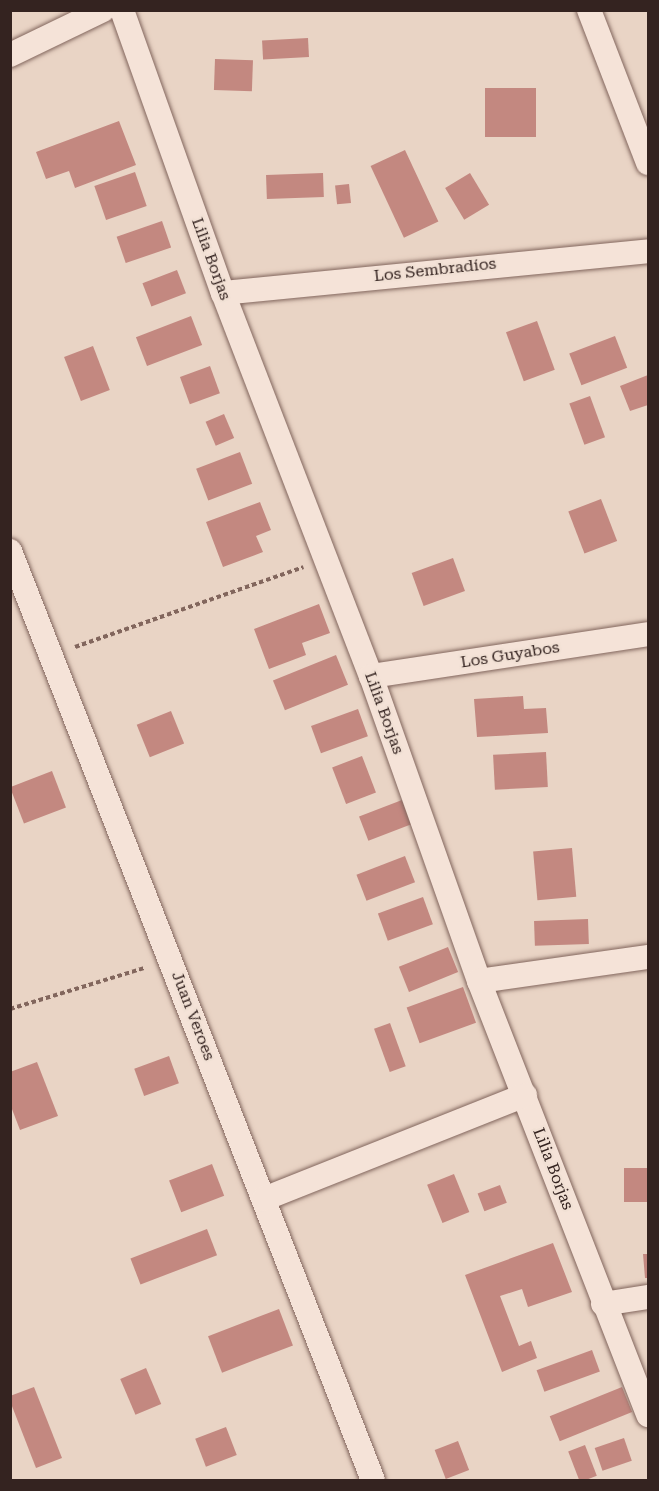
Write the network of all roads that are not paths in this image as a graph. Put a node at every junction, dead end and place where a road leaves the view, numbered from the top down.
1 (103, 10) edge
2 (122, 10) edge
3 (589, 10) edge
4 (10, 55) edge
5 (648, 163) edge
6 (648, 251) edge
7 (223, 293) junction
8 (10, 551) edge
9 (648, 634) edge
10 (371, 676) junction
11 (648, 957) edge
12 (479, 981) junction
13 (525, 1095) junction
14 (264, 1198) junction
15 (648, 1297) edge
16 (603, 1304) junction
17 (648, 1416) edge
18 (373, 1480) edge

1 - 4 street
2 - 7 street, Lilia Borjas
3 - 5 street
6 - 7 street, Los Sembradíos
7 - 10 street, Lilia Borjas
8 - 14 street, Juan Veroes
9 - 10 street, Los Guyabos
10 - 12 street, Lilia Borjas
11 - 12 street
12 - 13 street, Lilia Borjas
13 - 14 street
13 - 16 street, Lilia Borjas
14 - 18 street, Juan Veroes
15 - 16 street
16 - 17 street, Lilia Borjas

